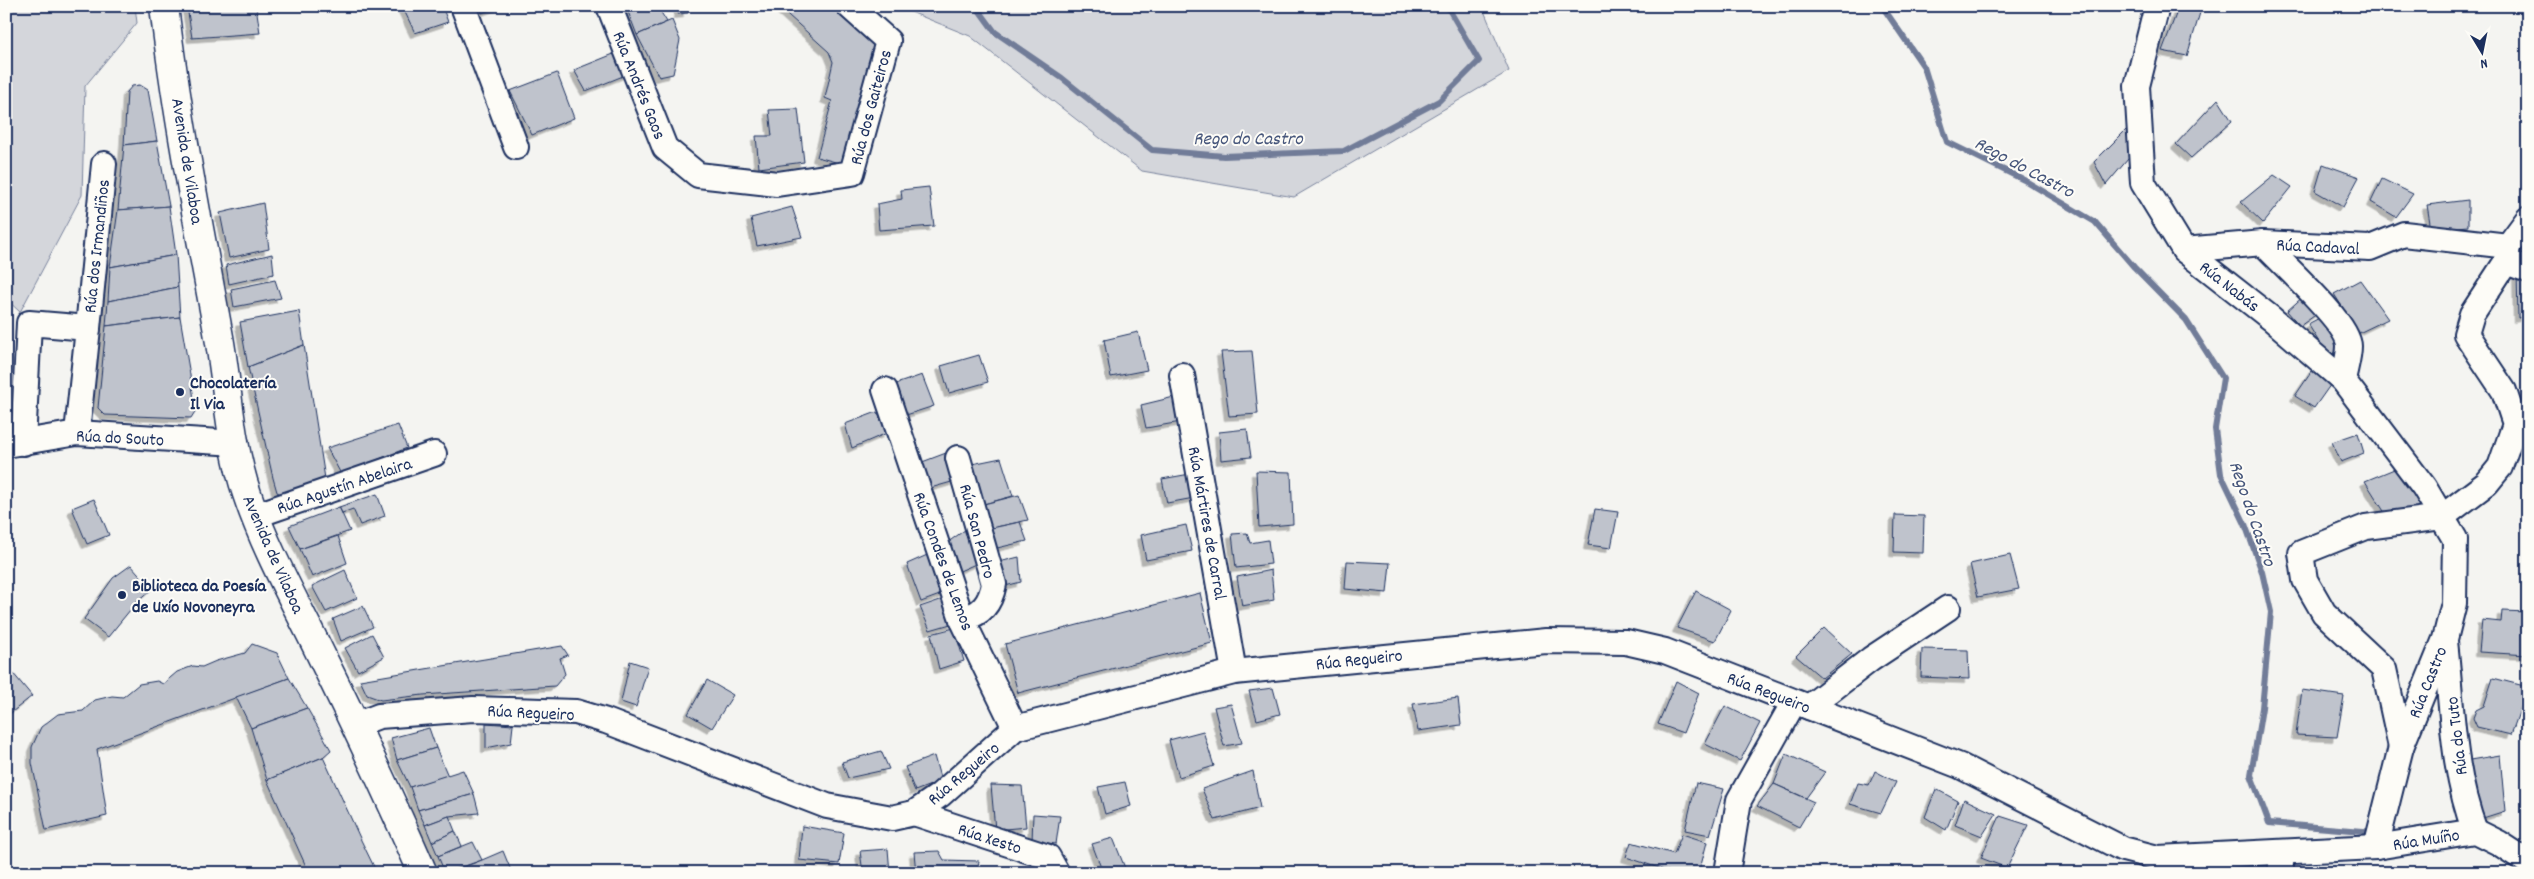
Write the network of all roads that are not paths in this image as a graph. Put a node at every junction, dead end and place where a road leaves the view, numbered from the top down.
1 (164, 6) edge
2 (463, 6) edge
3 (609, 6) edge
4 (849, 6) edge
5 (2157, 6) edge
6 (516, 147) dead end
7 (104, 164) dead end
8 (852, 173) joint
9 (2528, 219) edge
10 (2263, 243) junction
11 (2184, 250) junction
12 (2514, 259) edge
13 (88, 328) junction
14 (1182, 375) dead end
15 (2343, 380) junction
16 (885, 390) dead end
17 (77, 433) junction
18 (236, 443) junction
19 (15, 444) edge
20 (434, 454) dead end
21 (958, 458) dead end
22 (254, 516) junction
23 (2442, 517) junction
24 (1948, 608) dead end
25 (962, 619) junction
26 (2445, 638) junction
27 (1234, 672) junction
28 (1802, 705) junction
29 (356, 725) junction
30 (1015, 728) junction
31 (2401, 747) junction
32 (914, 813) junction
33 (2475, 831) junction
34 (2376, 847) junction
35 (2528, 862) edge
36 (2281, 863) edge
37 (423, 873) edge
38 (1056, 873) edge
39 (1727, 873) edge

1 - 18 highway, Avenida de Vilaboa
2 - 6 street
3 - 8 street, Rúa Andrés Gaos
4 - 8 street, Rúa dos Gaiteiros
5 - 11 street, Rúa Nabás
7 - 13 street, Rúa dos Irmandiños
9 - 12 street
10 - 11 street, Rúa Cadaval
10 - 12 street, Rúa Cadaval
10 - 15 street
11 - 15 street, Rúa Nabás
12 - 23 street
13 - 17 street, Rúa dos Irmandiños
13 - 19 street, Rúa dos Irmandiños
14 - 27 street, Rúa Mártires de Carral
15 - 23 street, Rúa Nabás
16 - 25 street, Rúa Condes de Lemos
17 - 18 street, Rúa do Souto
17 - 19 street, Rúa do Souto
18 - 22 highway, Avenida de Vilaboa
20 - 22 street, Rúa Agustín Abelaira
21 - 25 street, Rúa San Pedro
22 - 29 highway, Avenida de Vilaboa
23 - 26 street, Rúa Castro
23 - 31 street
24 - 28 street
25 - 30 street, Rúa Condes de Lemos
26 - 31 street, Rúa Castro
26 - 33 street, Rúa do Tuto
27 - 28 street, Rúa Regueiro
27 - 30 street, Rúa Regueiro
28 - 36 street, Rúa Regueiro
28 - 39 street
29 - 32 street, Rúa Regueiro
29 - 37 highway, Avenida de Vilaboa
30 - 32 street, Rúa Regueiro
31 - 34 street, Rúa Castro
32 - 38 street, Rúa Xesto
33 - 34 street, Rúa Muíño
33 - 35 street, Rúa Muíño
34 - 36 street, Rúa Regueiro

